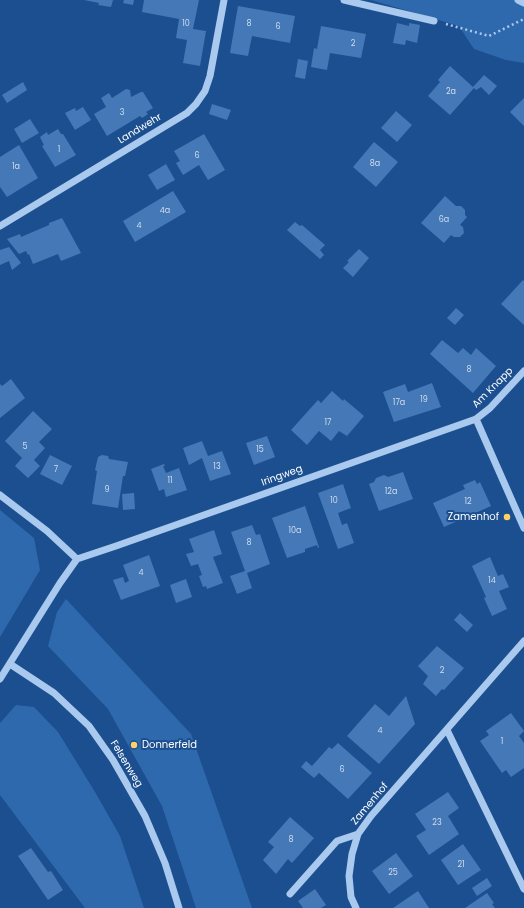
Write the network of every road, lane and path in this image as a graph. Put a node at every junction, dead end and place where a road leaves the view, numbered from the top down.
1 (224, 0) edge
2 (344, 0) edge
3 (518, 0) edge
4 (524, 3) edge
5 (524, 19) edge
6 (434, 21) joint
7 (0, 226) edge
8 (524, 371) edge
9 (476, 419) junction
10 (0, 495) edge
11 (524, 528) edge
12 (77, 559) junction
13 (524, 641) edge
14 (10, 664) junction
15 (0, 679) edge
16 (447, 730) junction
17 (358, 834) junction
18 (524, 888) edge
19 (290, 894) dead end
20 (179, 908) edge
21 (356, 908) edge

1 - 7 street, Landwehr
2 - 6 street
3 - 4 street
5 - 6 path
8 - 9 street, Am Knapp
9 - 11 street
9 - 12 street, Iringweg
10 - 12 street
12 - 14 street
13 - 16 street, Zamenhof
14 - 15 street
14 - 20 street, Felsenweg
16 - 17 street, Zamenhof
16 - 18 street
17 - 19 street
17 - 21 street, Zamenhof

